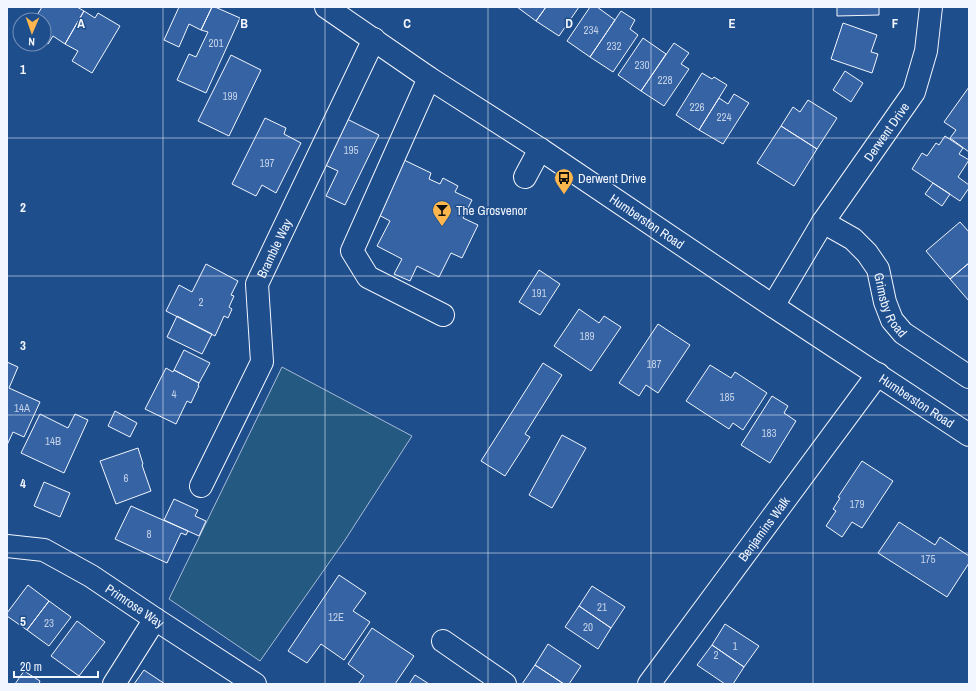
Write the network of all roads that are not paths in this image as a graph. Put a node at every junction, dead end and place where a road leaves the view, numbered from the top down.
1 (326, 7) edge
2 (931, 7) edge
3 (374, 39) junction
4 (429, 78) junction
5 (540, 149) junction
6 (525, 177) dead end
7 (824, 222) junction
8 (773, 306) junction
9 (443, 315) dead end
10 (878, 374) junction
11 (969, 377) edge
12 (969, 435) edge
13 (201, 486) dead end
14 (7, 546) edge
15 (155, 619) junction
16 (443, 641) dead end
17 (114, 684) edge
18 (255, 684) edge
19 (505, 684) edge
20 (649, 684) edge

1 - 3 street, Humberston Road
2 - 7 street, Derwent Drive
3 - 4 street, Humberston Road
3 - 13 street, Bramble Way
4 - 5 street, Humberston Road
4 - 9 street
5 - 6 street
5 - 8 street, Humberston Road
7 - 8 street, Derwent Drive
7 - 11 street, Grimsby Road
8 - 10 street, Humberston Road
10 - 12 street, Humberston Road
10 - 20 street, Benjamins Walk
14 - 15 street, Primrose Way
15 - 17 street
15 - 18 street, Primrose Way
16 - 19 street

